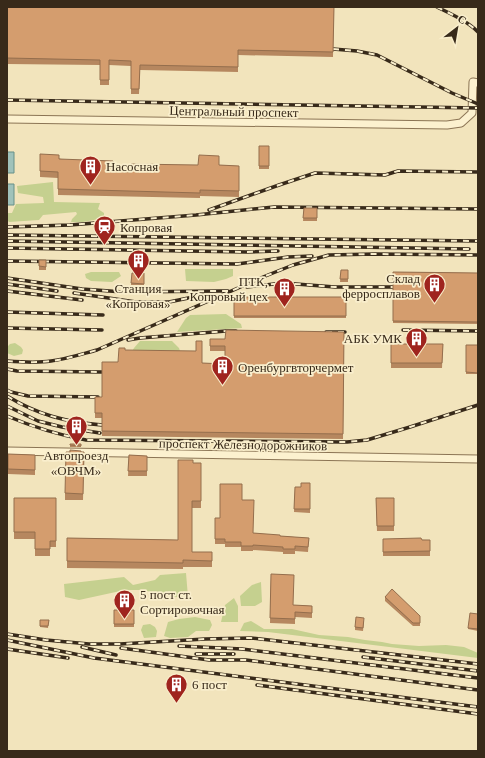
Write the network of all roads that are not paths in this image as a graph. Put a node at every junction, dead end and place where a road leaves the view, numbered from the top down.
1 (478, 82) edge
2 (7, 119) edge
3 (7, 451) edge
4 (478, 459) edge

1 - 2 street, Центральный проспект
3 - 4 street, проспект Железнодорожников

